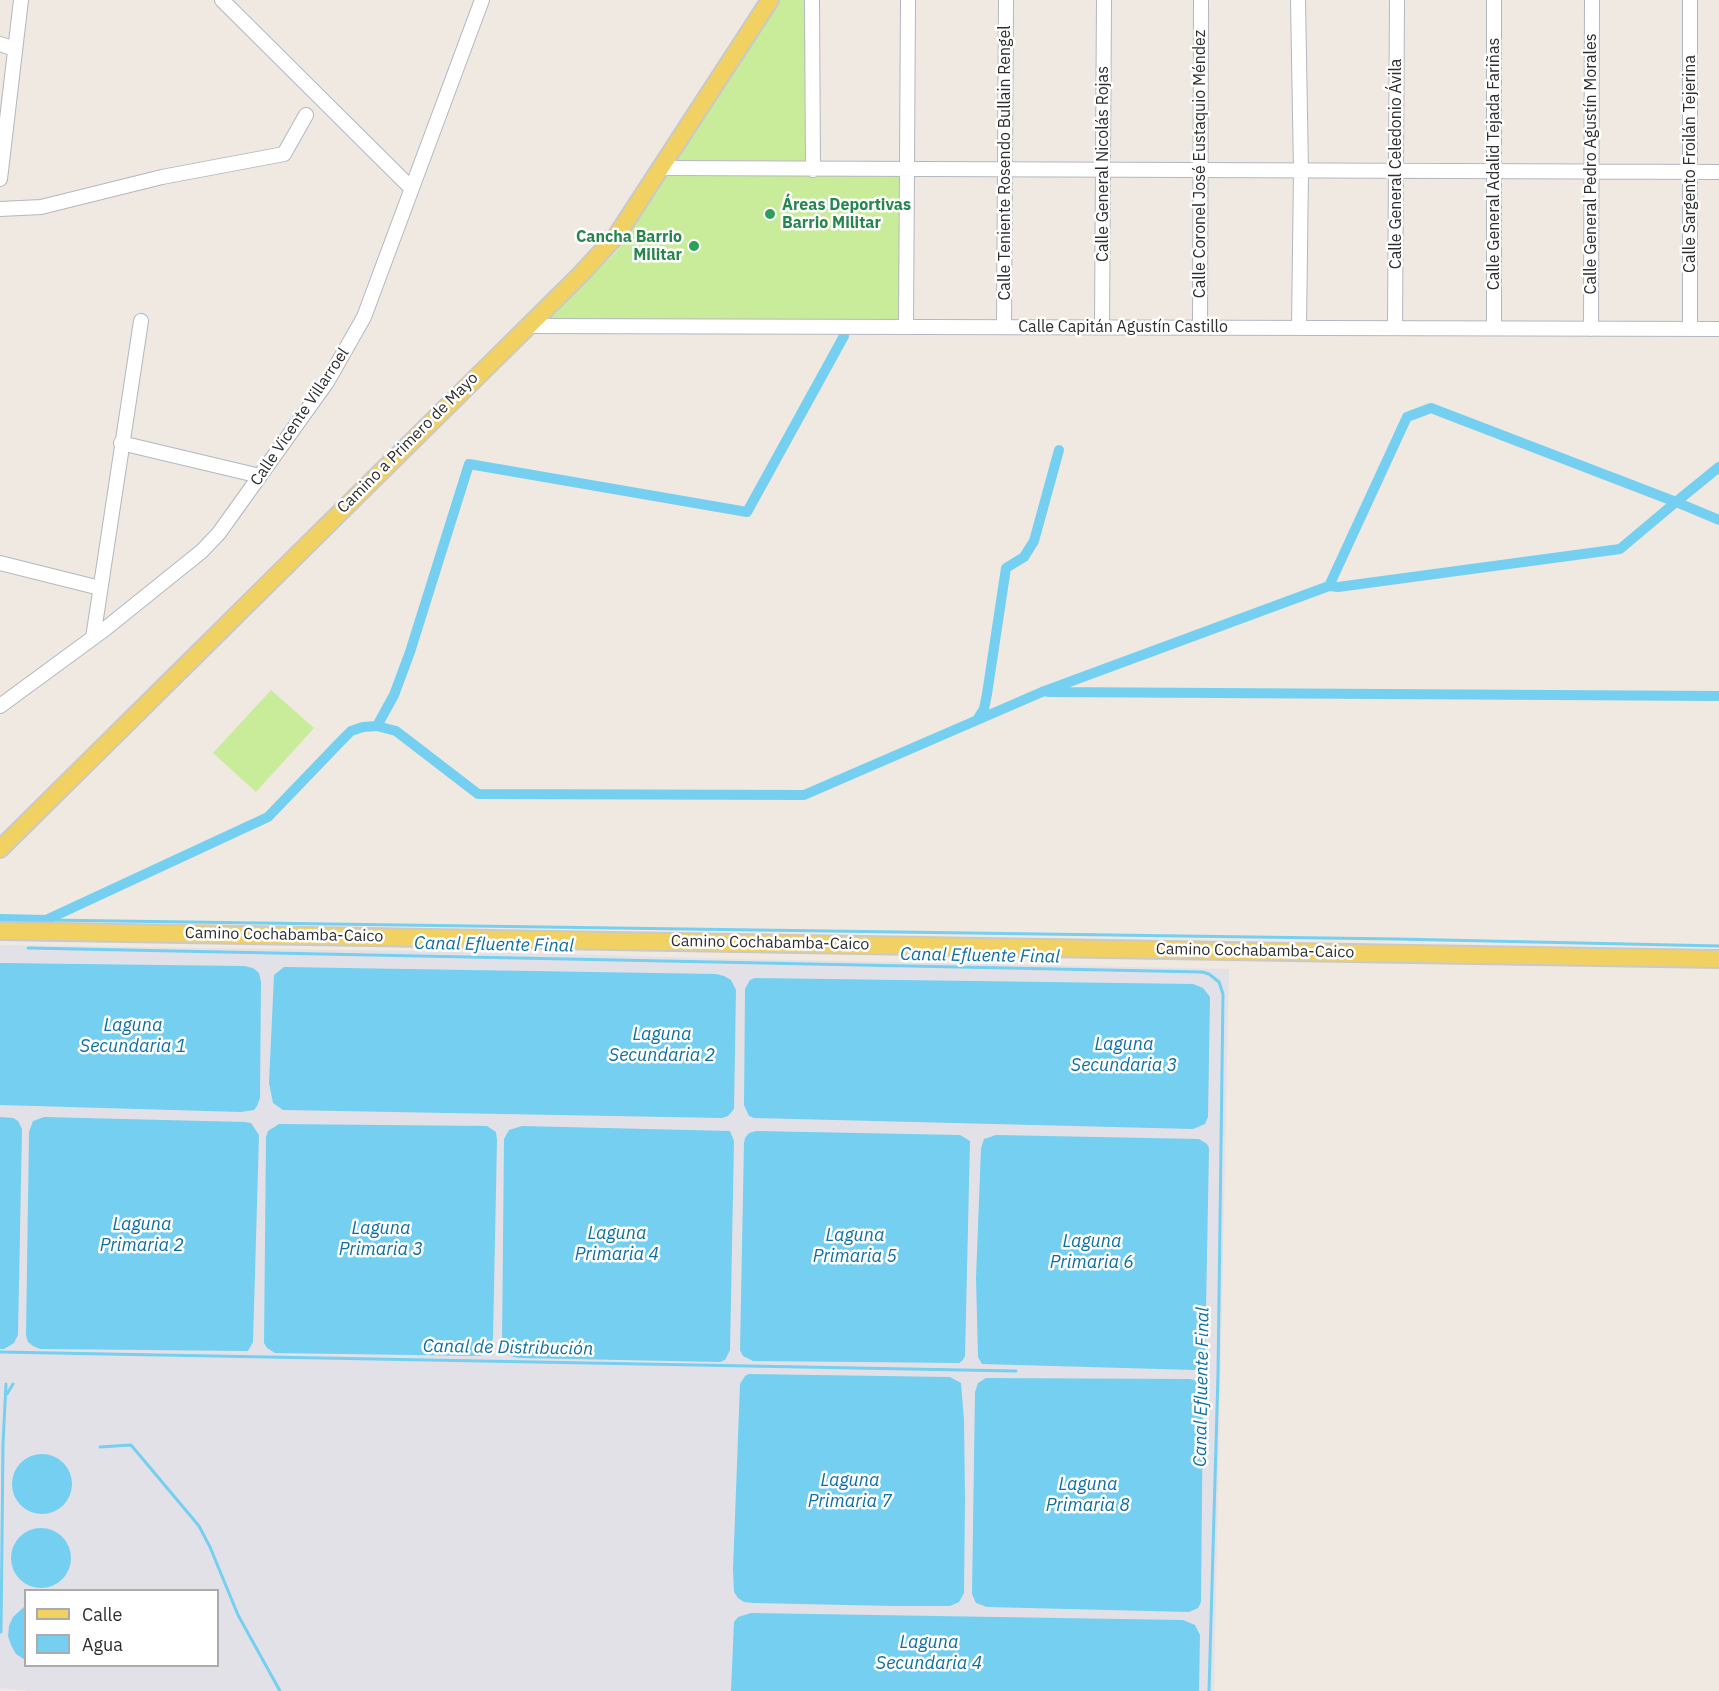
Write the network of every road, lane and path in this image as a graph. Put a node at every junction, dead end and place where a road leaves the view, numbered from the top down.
1 (21, 0) edge
2 (222, 0) edge
3 (482, 0) edge
4 (770, 0) edge
5 (812, 0) edge
6 (908, 0) edge
7 (1006, 0) edge
8 (1104, 0) edge
9 (1201, 0) edge
10 (1298, 0) edge
11 (1396, 0) edge
12 (1494, 0) edge
13 (1592, 0) edge
14 (1690, 0) edge
15 (0, 44) edge
16 (15, 49) junction
17 (306, 116) dead end
18 (661, 168) junction
19 (813, 170) junction
20 (907, 170) junction
21 (1005, 170) junction
22 (1103, 171) junction
23 (1200, 171) junction
24 (1301, 171) junction
25 (1396, 171) junction
26 (1494, 171) junction
27 (1591, 171) junction
28 (0, 172) edge
29 (1690, 172) junction
30 (1719, 172) edge
31 (0, 179) edge
32 (411, 188) junction
33 (0, 209) edge
34 (141, 321) dead end
35 (527, 326) junction
36 (906, 327) junction
37 (1004, 327) junction
38 (1102, 327) junction
39 (1200, 327) junction
40 (1299, 328) junction
41 (1395, 328) junction
42 (1494, 328) junction
43 (1591, 329) junction
44 (1690, 329) junction
45 (1719, 329) edge
46 (121, 443) junction
47 (260, 476) junction
48 (0, 563) edge
49 (100, 588) junction
50 (93, 638) junction
51 (0, 706) edge
52 (0, 849) edge
53 (0, 931) edge
54 (1719, 959) edge

1 - 16 street
2 - 32 street
3 - 32 street, Calle Vicente Villarroel
4 - 18 main road, Camino a Primero de Mayo
5 - 19 street
6 - 20 street
7 - 21 street, Calle Teniente Rosendo Bullain Rengel
8 - 22 street, Calle General Nicolás Rojas
9 - 23 street, Calle Coronel José Eustaquio Méndez
10 - 24 street
11 - 25 street, Calle General Celedonio Ávila
12 - 26 street, Calle General Adalid Tejada Fariñas
13 - 27 street, Calle General Pedro Agustín Morales
14 - 29 street, Calle Sargento Froilán Tejerina
15 - 16 street
16 - 28 street
17 - 33 street
18 - 19 street
18 - 35 main road, Camino a Primero de Mayo
19 - 20 street
20 - 21 street
20 - 36 street
21 - 22 street
21 - 37 street, Calle Teniente Rosendo Bullain Rengel
22 - 23 street
22 - 38 street, Calle General Nicolás Rojas
23 - 24 street
23 - 39 street, Calle Coronel José Eustaquio Méndez
24 - 25 street
24 - 40 street
25 - 26 street
25 - 41 street, Calle General Celedonio Ávila
26 - 27 street
26 - 42 street, Calle General Adalid Tejada Fariñas
27 - 29 street
27 - 43 street, Calle General Pedro Agustín Morales
28 - 31 street
29 - 30 street
29 - 44 street, Calle Sargento Froilán Tejerina
32 - 47 street, Calle Vicente Villarroel
34 - 46 street
35 - 36 street, Calle Capitán Agustín Castillo
35 - 52 main road, Camino a Primero de Mayo
36 - 37 street, Calle Capitán Agustín Castillo
37 - 38 street, Calle Capitán Agustín Castillo
38 - 39 street, Calle Capitán Agustín Castillo
39 - 40 street, Calle Capitán Agustín Castillo
40 - 41 street, Calle Capitán Agustín Castillo
41 - 42 street, Calle Capitán Agustín Castillo
42 - 43 street, Calle Capitán Agustín Castillo
43 - 44 street, Calle Capitán Agustín Castillo
44 - 45 street, Calle Capitán Agustín Castillo
46 - 47 street
46 - 49 street
47 - 50 street, Calle Vicente Villarroel
48 - 49 street
49 - 50 street
50 - 51 street, Calle Vicente Villarroel
53 - 54 main road, Camino Cochabamba-Caico

